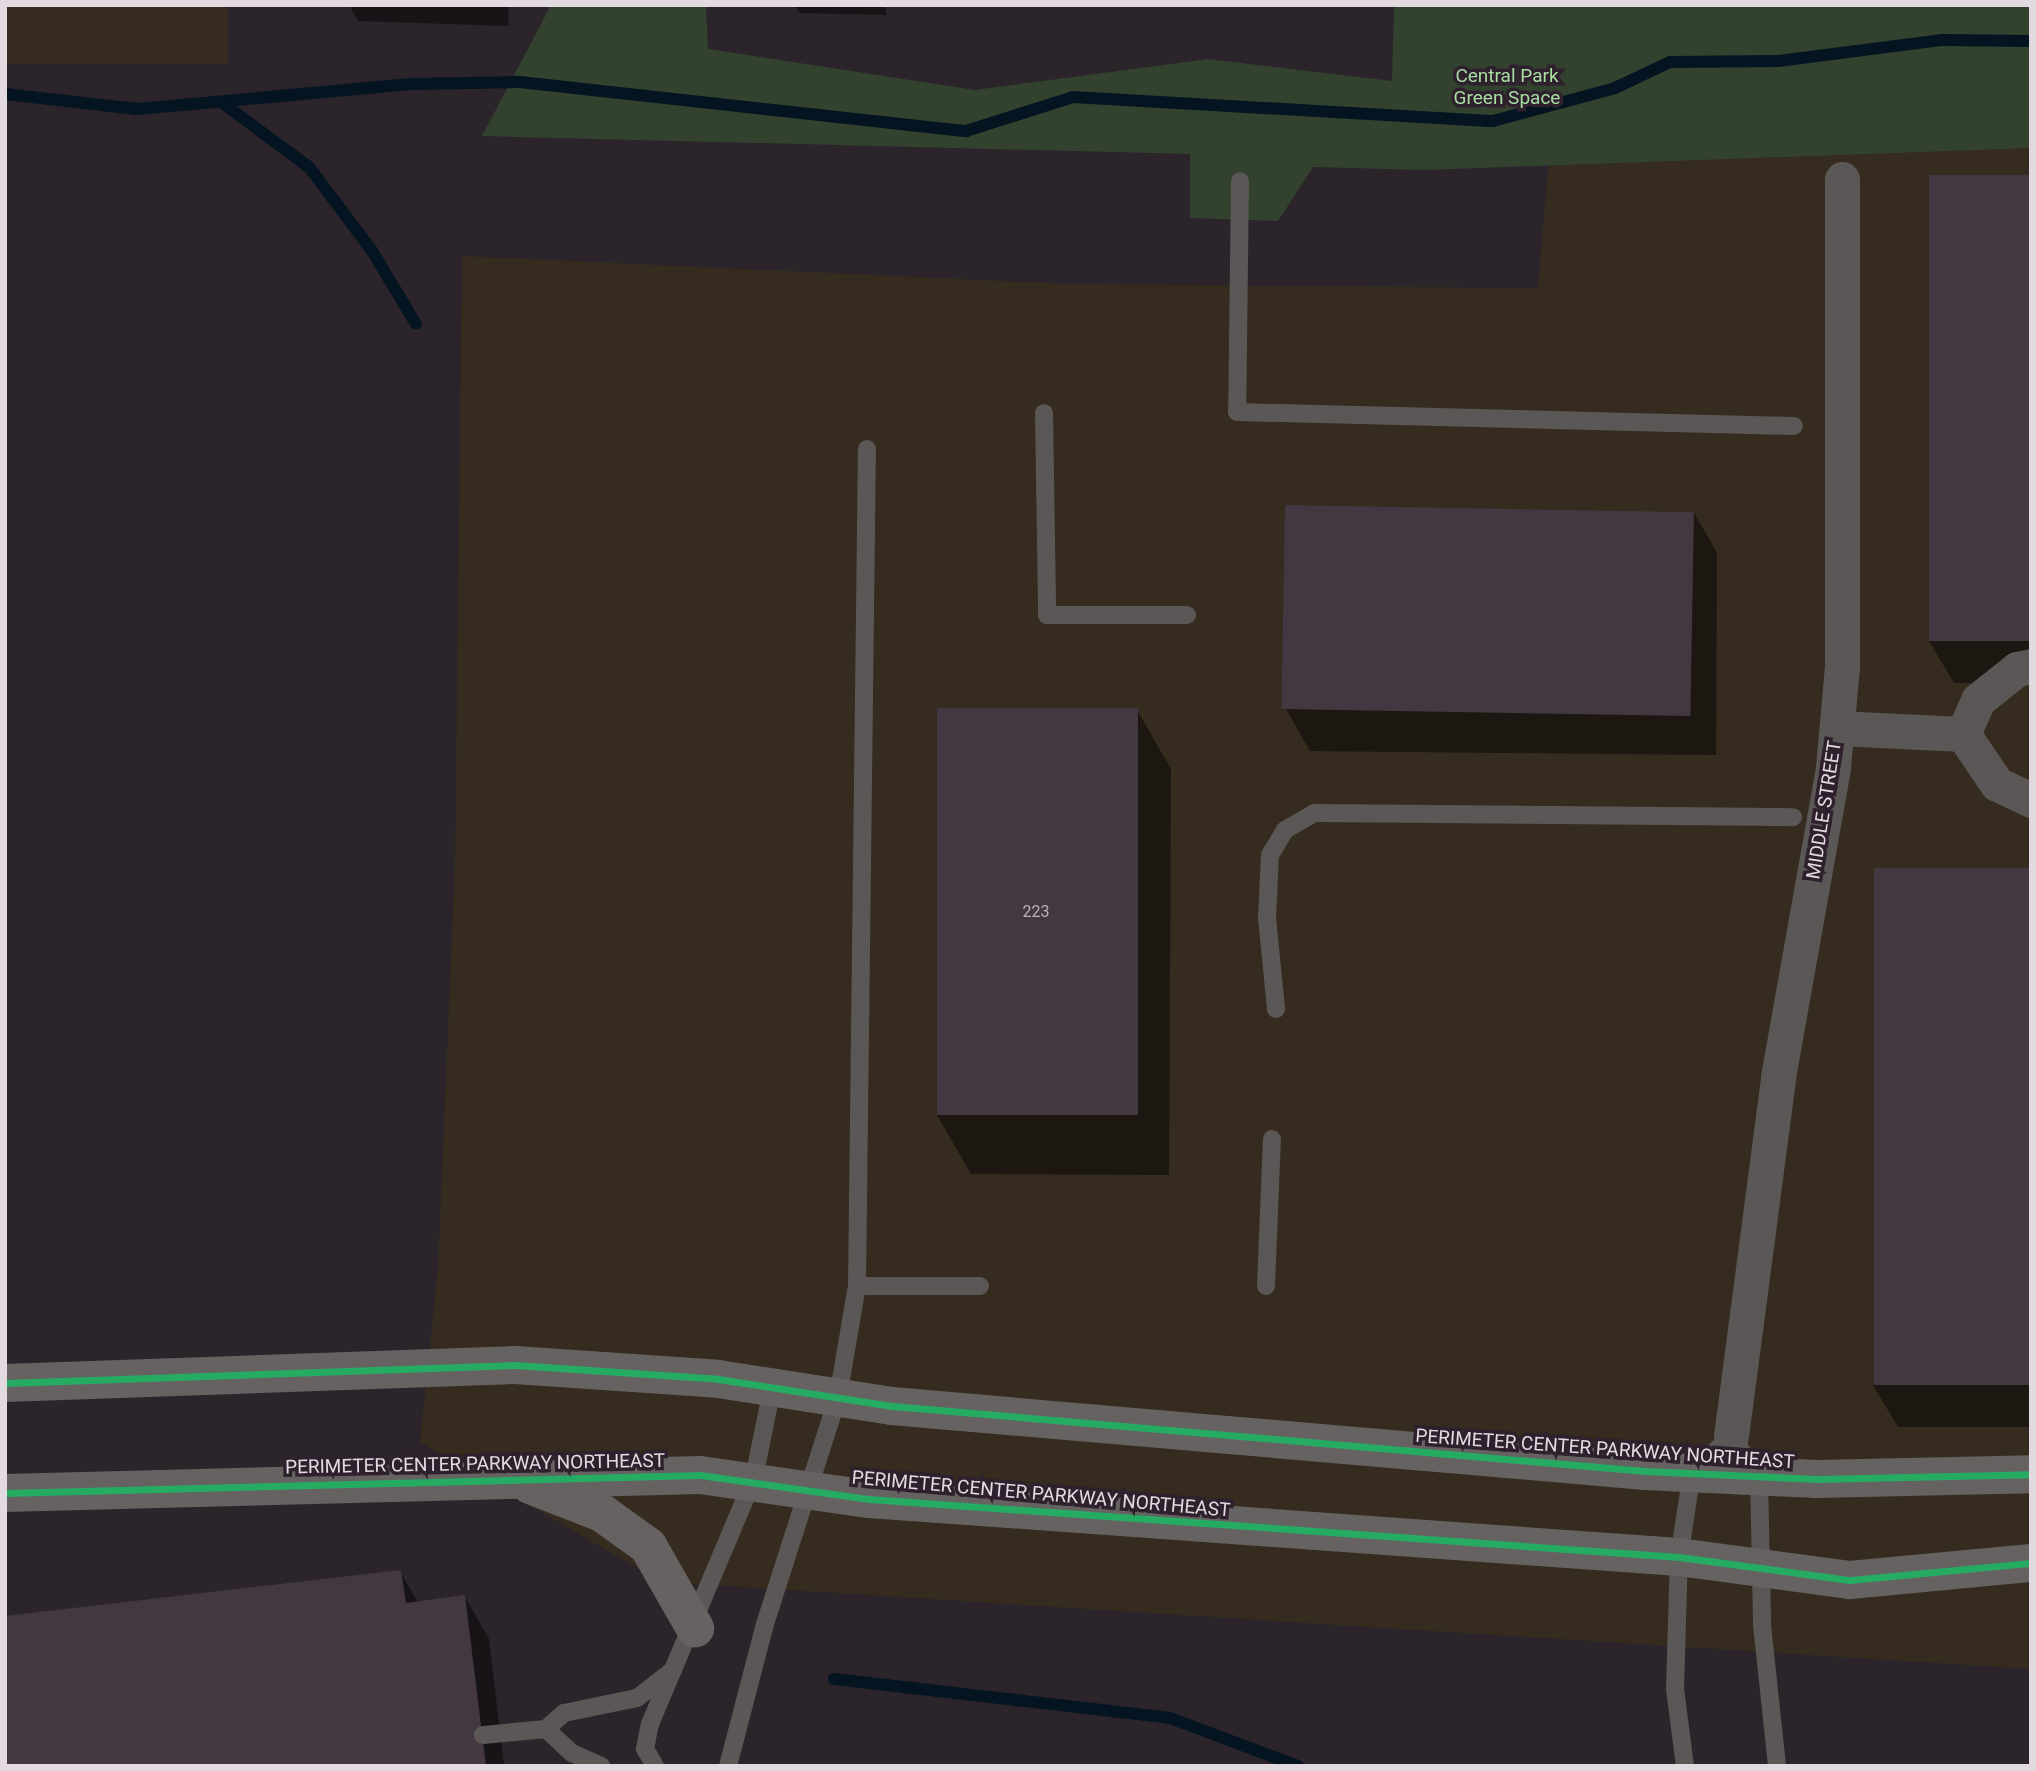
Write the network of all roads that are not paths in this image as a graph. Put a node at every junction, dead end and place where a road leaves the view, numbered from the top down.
1 (1842, 179) dead end
2 (1240, 181) dead end
3 (1044, 413) dead end
4 (1794, 426) dead end
5 (867, 449) dead end
6 (1187, 615) dead end
7 (2031, 666) edge
8 (1837, 728) junction
9 (1963, 734) junction
10 (2031, 800) edge
11 (1793, 817) dead end
12 (1276, 1009) dead end
13 (1272, 1139) dead end
14 (857, 1286) junction
15 (980, 1286) dead end
16 (1266, 1286) dead end
17 (5, 1383) edge
18 (772, 1389) junction
19 (838, 1397) junction
20 (1731, 1436) junction
21 (1692, 1473) junction
22 (2031, 1474) edge
23 (1759, 1476) junction
24 (754, 1478) junction
25 (515, 1479) junction
26 (814, 1487) junction
27 (5, 1493) edge
28 (1679, 1556) junction
29 (2031, 1563) edge
30 (1759, 1565) junction
31 (695, 1628) junction
32 (676, 1668) junction
33 (546, 1729) junction
34 (482, 1735) dead end
35 (730, 1759) edge
36 (601, 1766) edge
37 (655, 1766) edge
38 (717, 1766) edge
39 (1685, 1766) edge
40 (1777, 1766) edge

1 - 8 street, MIDDLE STREET
2 - 4 lane
3 - 6 lane
5 - 14 lane
7 - 9 street
8 - 9 street
8 - 20 street, MIDDLE STREET
9 - 10 street
11 - 12 lane
13 - 16 lane
14 - 15 lane
14 - 19 lane
17 - 18 main road, PERIMETER CENTER PARKWAY NORTHEAST
18 - 19 main road, PERIMETER CENTER PARKWAY NORTHEAST
18 - 24 lane
19 - 21 main road, PERIMETER CENTER PARKWAY NORTHEAST
19 - 26 lane
20 - 21 lane
20 - 23 lane
21 - 23 main road, PERIMETER CENTER PARKWAY NORTHEAST
21 - 28 lane
22 - 23 main road, PERIMETER CENTER PARKWAY NORTHEAST
23 - 30 lane
24 - 25 main road, PERIMETER CENTER PARKWAY NORTHEAST
24 - 26 main road, PERIMETER CENTER PARKWAY NORTHEAST
24 - 31 lane
25 - 27 main road, PERIMETER CENTER PARKWAY NORTHEAST
25 - 31 main road
26 - 28 main road, PERIMETER CENTER PARKWAY NORTHEAST
26 - 35 lane
28 - 30 main road, PERIMETER CENTER PARKWAY NORTHEAST
28 - 39 lane
29 - 30 main road, PERIMETER CENTER PARKWAY NORTHEAST
30 - 40 lane
31 - 32 lane
32 - 33 lane
32 - 37 lane
33 - 34 lane
33 - 36 lane
35 - 38 lane

